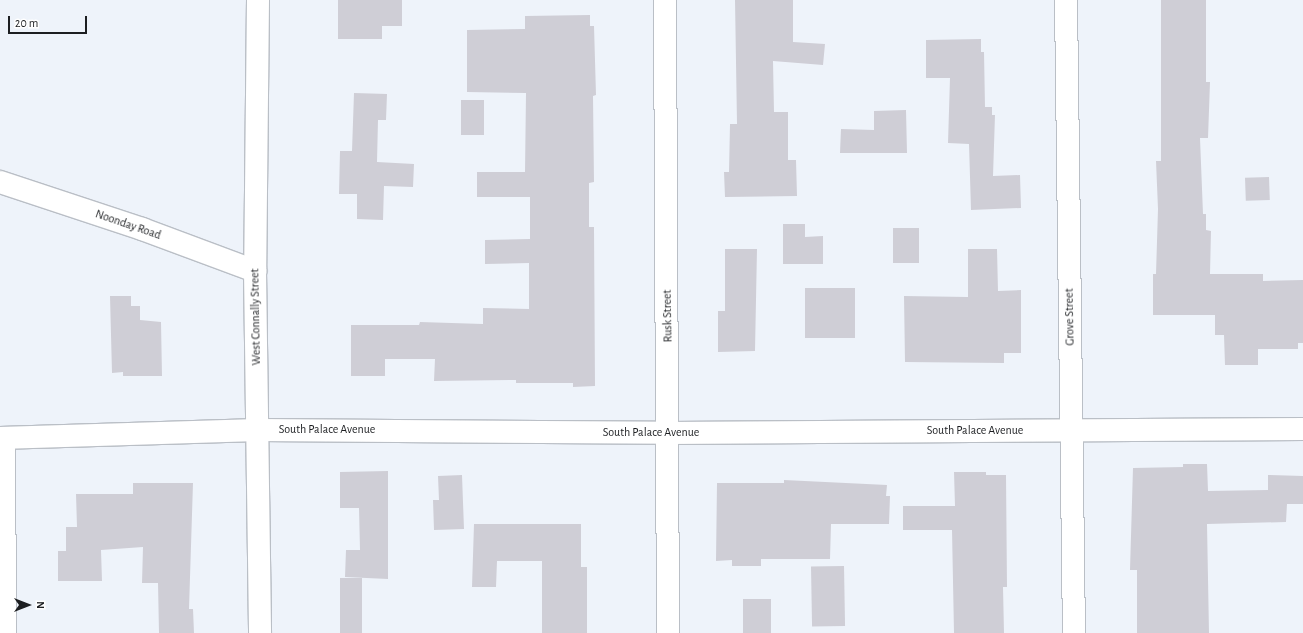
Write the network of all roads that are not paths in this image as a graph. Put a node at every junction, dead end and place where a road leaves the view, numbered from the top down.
1 (258, 0) edge
2 (665, 0) edge
3 (1066, 0) edge
4 (0, 182) edge
5 (256, 271) junction
6 (1303, 429) edge
7 (258, 430) junction
8 (1071, 430) junction
9 (669, 433) junction
10 (2, 438) edge
11 (5, 633) edge
12 (260, 633) edge
13 (668, 633) edge
14 (1074, 633) edge

1 - 5 street, West Connally Street
2 - 9 street, Rusk Street
3 - 8 street, Grove Street
4 - 5 street, Noonday Road
5 - 7 street, West Connally Street
6 - 8 street, South Palace Avenue
7 - 9 street, South Palace Avenue
7 - 10 street, South Palace Avenue
7 - 12 street, West Connally Street
8 - 9 street, South Palace Avenue
8 - 14 street, Grove Street
9 - 13 street, Rusk Street
10 - 11 street

